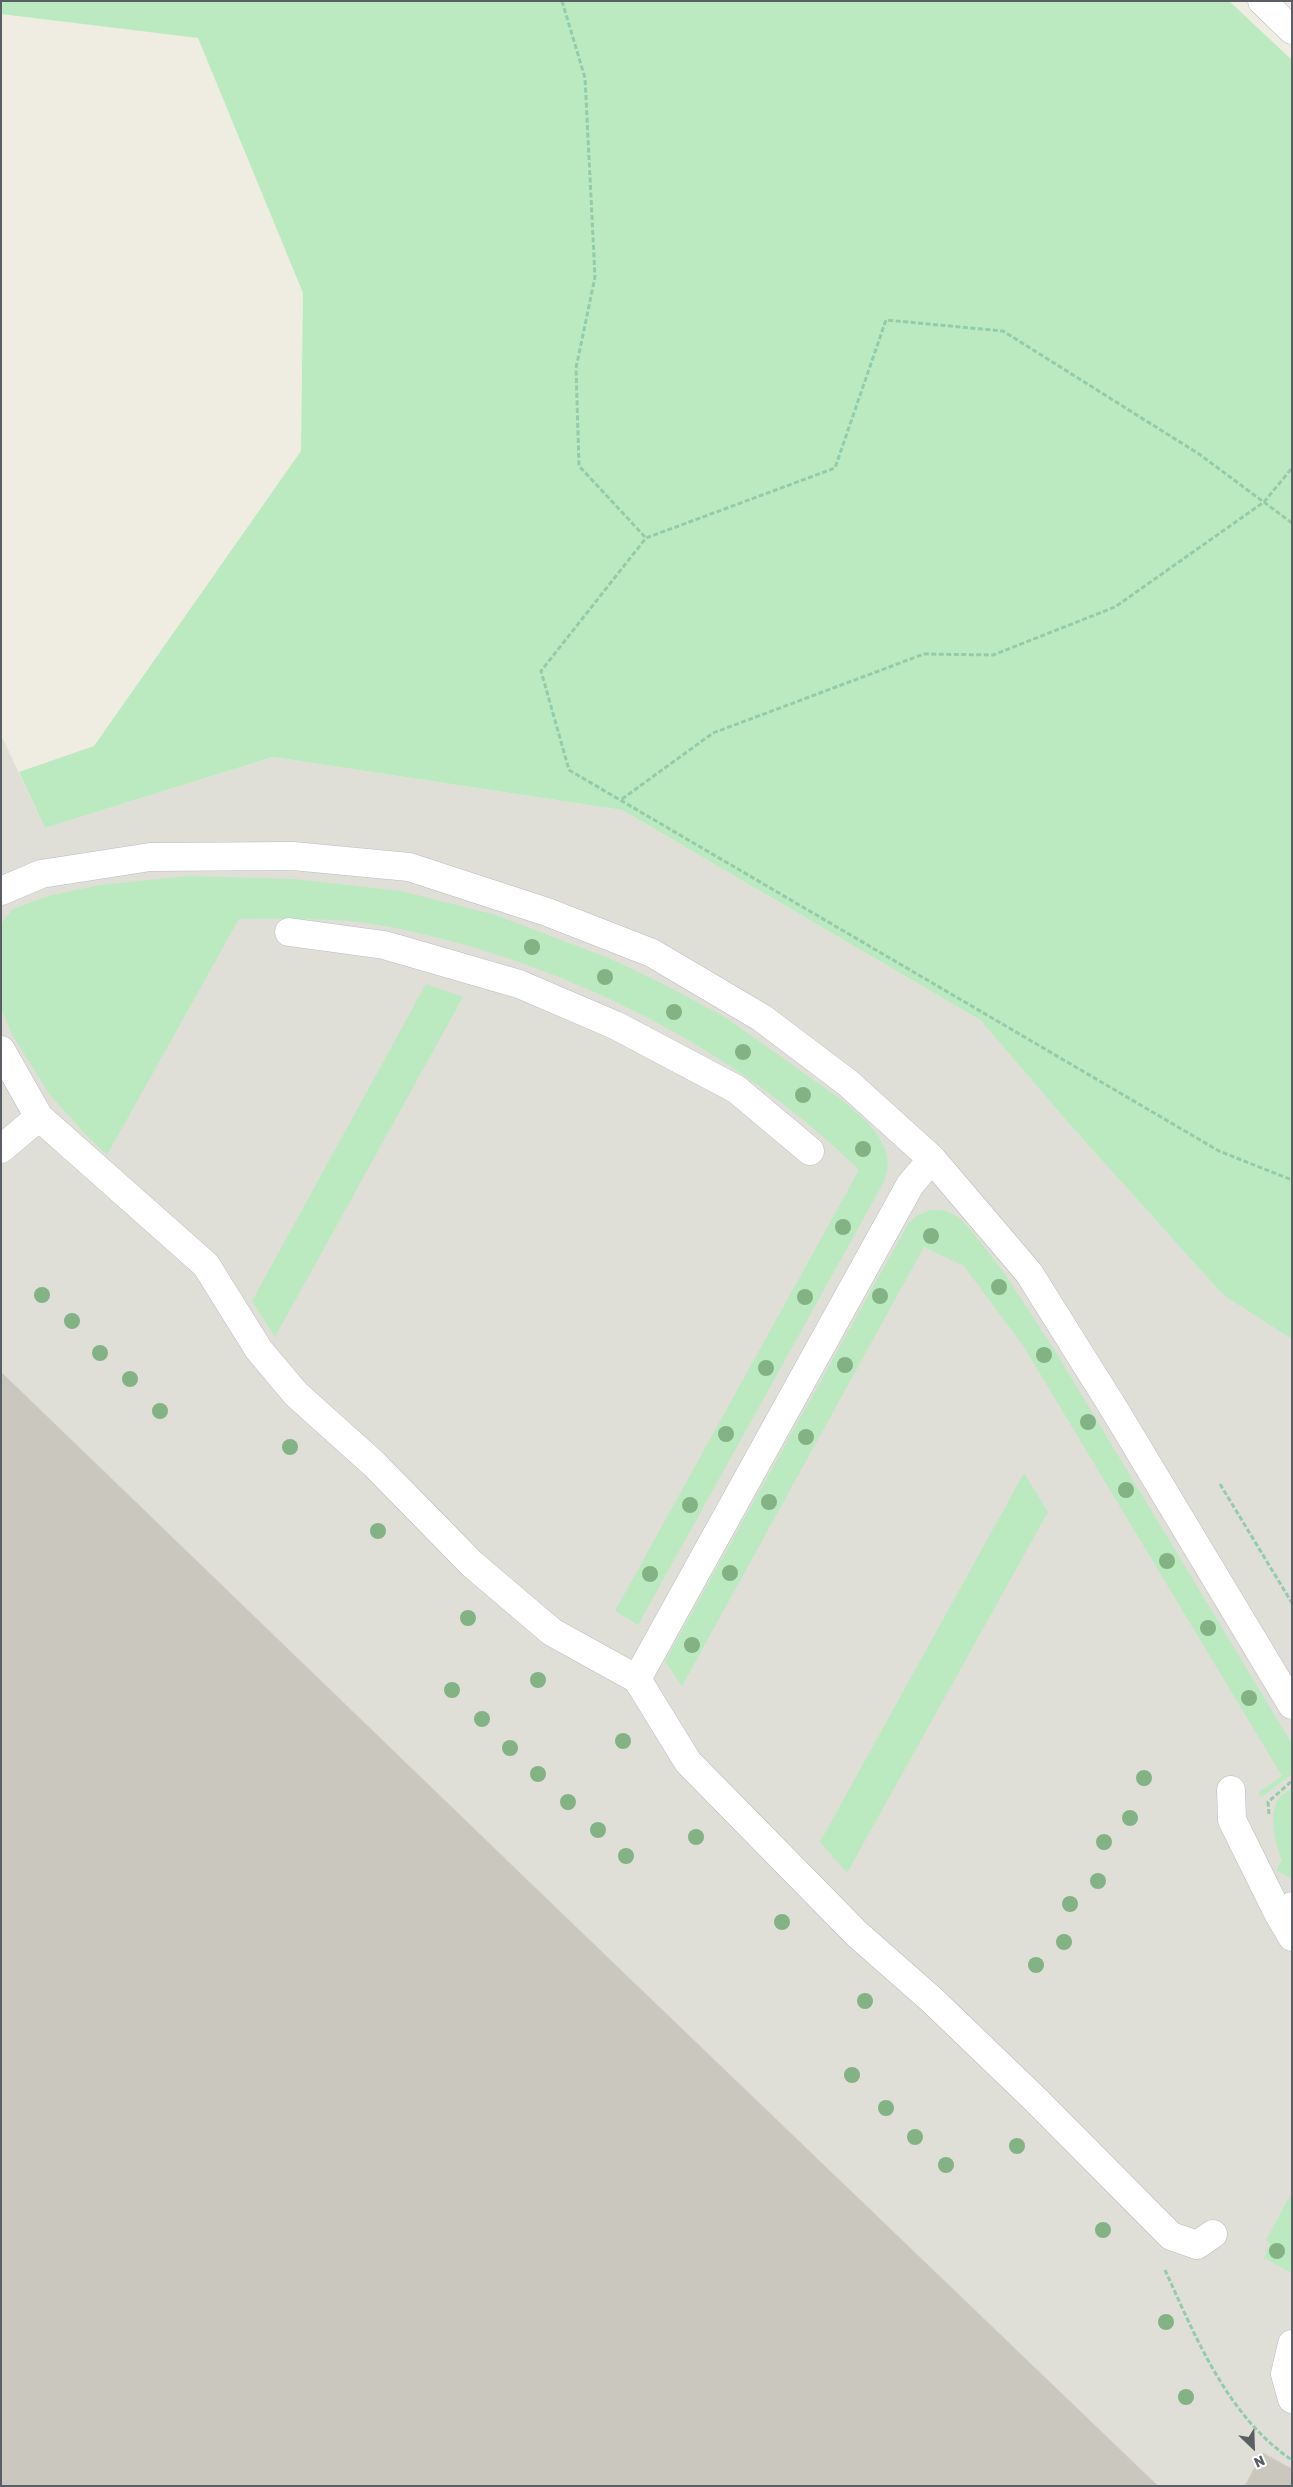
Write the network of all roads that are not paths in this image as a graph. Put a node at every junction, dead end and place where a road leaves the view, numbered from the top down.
1 (1262, 1) edge
2 (1292, 30) edge
3 (1, 891) edge
4 (289, 932) dead end
5 (1, 1050) edge
6 (39, 1116) junction
7 (1, 1149) edge
8 (810, 1151) dead end
9 (932, 1159) junction
10 (637, 1679) junction
11 (1292, 1704) edge
12 (1231, 1790) dead end
13 (1285, 1909) edge
14 (1292, 1937) edge
15 (1213, 2234) dead end
16 (1292, 2344) edge
17 (1292, 2399) edge

1 - 2 street
3 - 9 street
4 - 8 street
5 - 6 street
6 - 7 street
6 - 10 street
9 - 10 street
9 - 11 street
10 - 15 street
12 - 13 street
13 - 14 street
16 - 17 street

